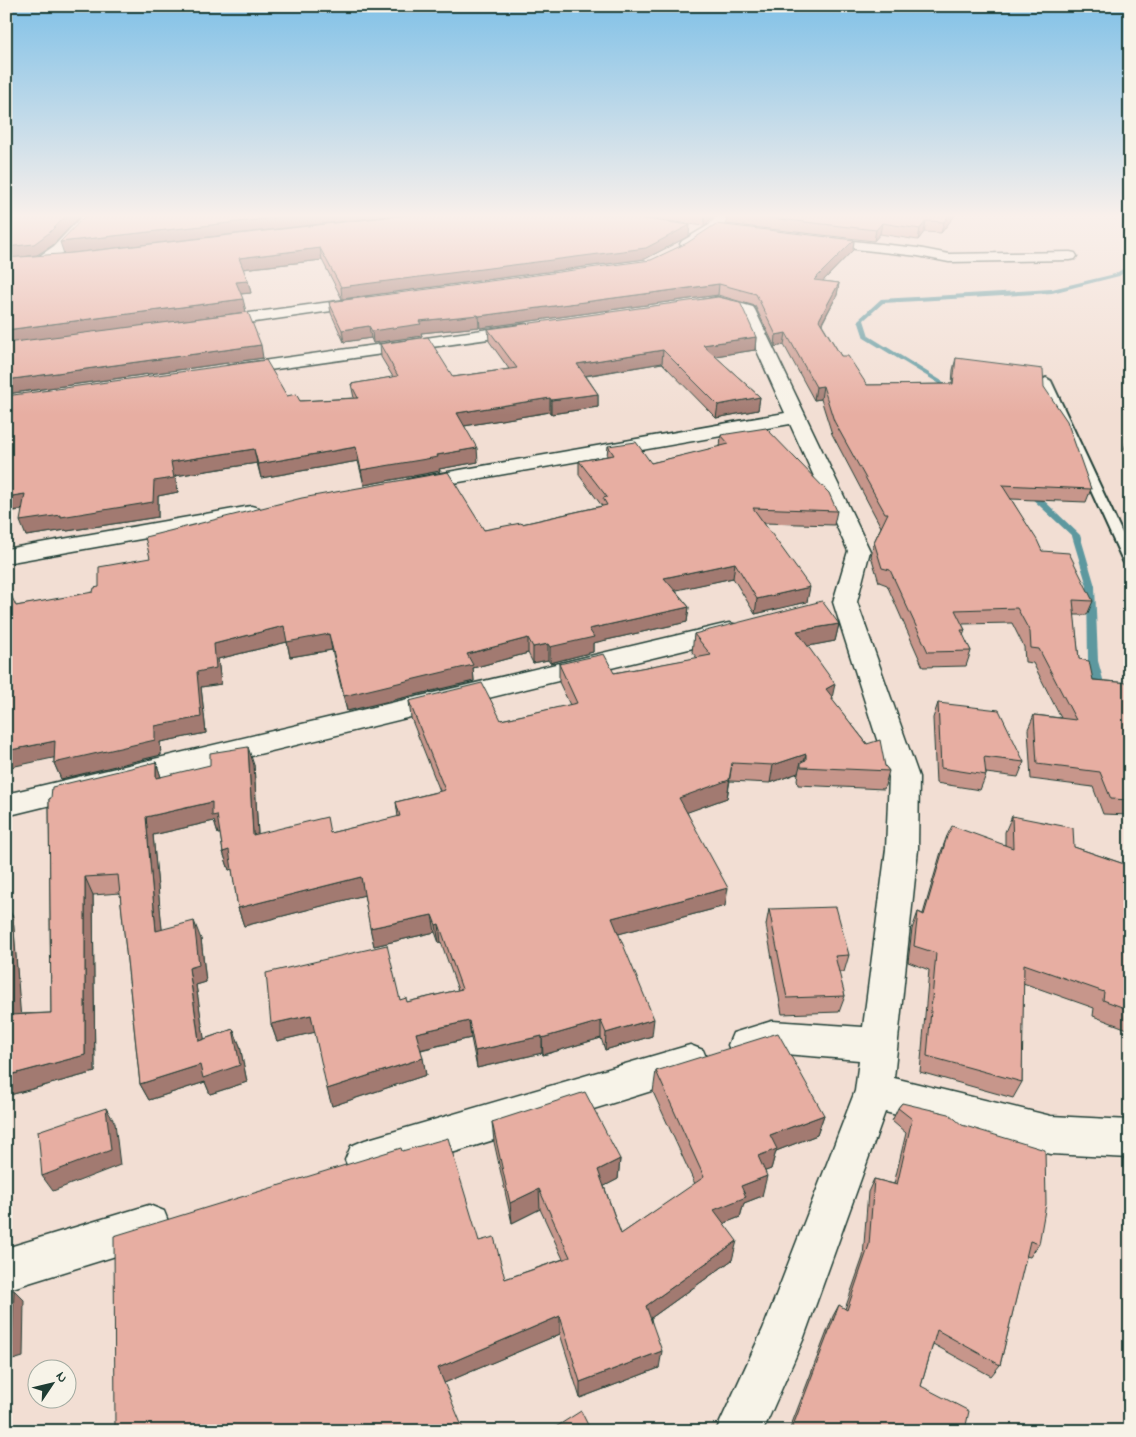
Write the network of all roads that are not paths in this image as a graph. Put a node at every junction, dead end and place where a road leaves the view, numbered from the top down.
1 (382, 300) edge
2 (687, 306) edge
3 (194, 325) edge
4 (549, 326) edge
5 (214, 373) edge
6 (1046, 381) edge
7 (797, 417) junction
8 (396, 488) edge
9 (270, 510) edge
10 (6, 556) edge
11 (1130, 564) edge
12 (749, 626) edge
13 (6, 805) edge
14 (880, 1045) junction
15 (874, 1091) junction
16 (1130, 1139) edge
17 (337, 1169) edge
18 (186, 1215) edge
19 (6, 1269) edge
20 (739, 1431) edge

1 - 3 street
2 - 7 street
4 - 5 street
6 - 11 lane
7 - 8 street
7 - 14 street
9 - 10 street
12 - 13 street
14 - 15 street
14 - 17 street
15 - 16 street
15 - 20 street
18 - 19 street

